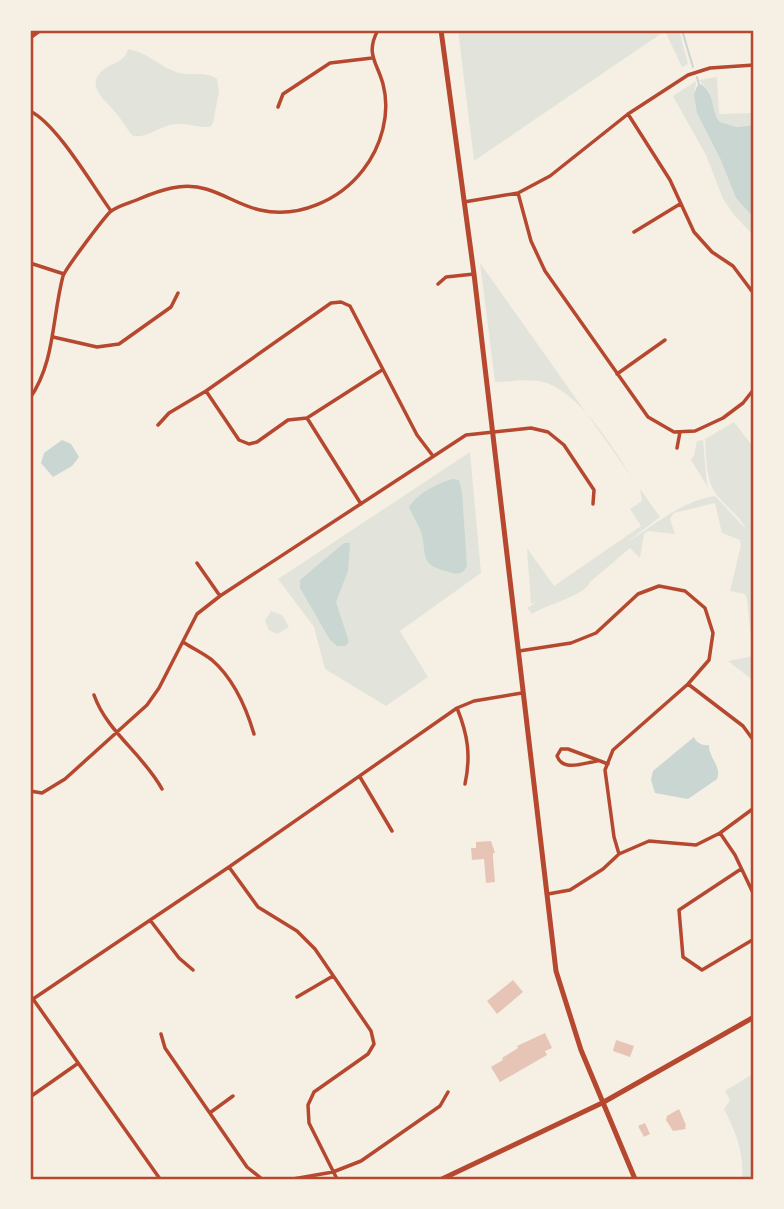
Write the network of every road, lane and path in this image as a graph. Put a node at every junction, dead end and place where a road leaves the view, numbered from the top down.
1 (41, 30) edge
2 (379, 30) edge
3 (441, 30) edge
4 (30, 38) edge
5 (372, 58) junction
6 (754, 65) edge
7 (278, 107) dead end
8 (30, 111) edge
9 (628, 114) junction
10 (518, 193) junction
11 (464, 202) junction
12 (680, 204) junction
13 (111, 211) junction
14 (634, 232) dead end
15 (30, 263) edge
16 (64, 274) junction
17 (474, 274) junction
18 (438, 284) dead end
19 (178, 293) dead end
20 (754, 294) edge
21 (53, 337) junction
22 (665, 340) dead end
23 (382, 370) junction
24 (617, 374) junction
25 (754, 389) edge
26 (206, 391) junction
27 (30, 398) edge
28 (307, 418) junction
29 (158, 425) dead end
30 (492, 431) junction
31 (680, 432) junction
32 (677, 448) dead end
33 (433, 456) junction
34 (361, 504) junction
35 (593, 504) dead end
36 (197, 563) dead end
37 (220, 596) junction
38 (183, 642) junction
39 (517, 651) junction
40 (688, 684) junction
41 (522, 693) junction
42 (94, 695) dead end
43 (457, 708) junction
44 (117, 733) junction
45 (254, 734) dead end
46 (754, 741) edge
47 (597, 761) junction
48 (608, 764) junction
49 (360, 777) junction
50 (465, 785) dead end
51 (162, 789) dead end
52 (30, 791) edge
53 (754, 808) edge
54 (392, 831) dead end
55 (720, 833) junction
56 (619, 854) junction
57 (229, 867) junction
58 (741, 869) junction
59 (548, 894) junction
60 (754, 895) edge
61 (150, 920) junction
62 (754, 939) edge
63 (193, 970) dead end
64 (333, 976) junction
65 (297, 997) dead end
66 (31, 1000) edge
67 (754, 1017) edge
68 (161, 1034) dead end
69 (77, 1064) junction
70 (448, 1092) dead end
71 (233, 1096) dead end
72 (30, 1097) edge
73 (602, 1103) junction
74 (211, 1112) junction
75 (333, 1172) junction
76 (160, 1179) edge
77 (262, 1179) edge
78 (293, 1179) edge
79 (337, 1179) edge
80 (442, 1179) edge
81 (635, 1179) edge

1 - 4 street
2 - 5 street
3 - 11 main road
5 - 7 street
5 - 13 street
6 - 9 street
8 - 13 street
9 - 10 street
9 - 12 street
10 - 11 street
10 - 24 street
11 - 17 main road
12 - 14 street
12 - 20 street
13 - 16 street
15 - 16 street
16 - 21 street
17 - 18 street
17 - 30 main road
19 - 21 street
21 - 27 street
22 - 24 street
23 - 26 street
23 - 28 street
23 - 33 street
24 - 31 street
25 - 31 street
26 - 28 street
26 - 29 street
28 - 34 street
30 - 33 street
30 - 35 street
30 - 39 main road
31 - 32 street
33 - 34 street
34 - 37 street
36 - 37 street
37 - 38 street
38 - 44 street
38 - 45 street
39 - 40 street
39 - 41 main road
40 - 46 street
40 - 48 street
41 - 43 street
41 - 59 main road
42 - 44 street
43 - 49 street
43 - 50 street
44 - 51 street
44 - 52 street
47 - 47 street
47 - 48 street
48 - 56 street
49 - 54 street
49 - 57 street
53 - 55 street
55 - 56 street
55 - 58 street
56 - 59 street
57 - 61 street
57 - 64 street
58 - 60 street
58 - 62 street
59 - 73 main road
61 - 63 street
61 - 66 street
64 - 65 street
64 - 75 street
66 - 69 street
67 - 73 main road
68 - 74 street
69 - 72 street
69 - 76 street
70 - 75 street
71 - 74 street
73 - 80 main road
73 - 81 main road
74 - 77 street
75 - 78 street
75 - 79 street

